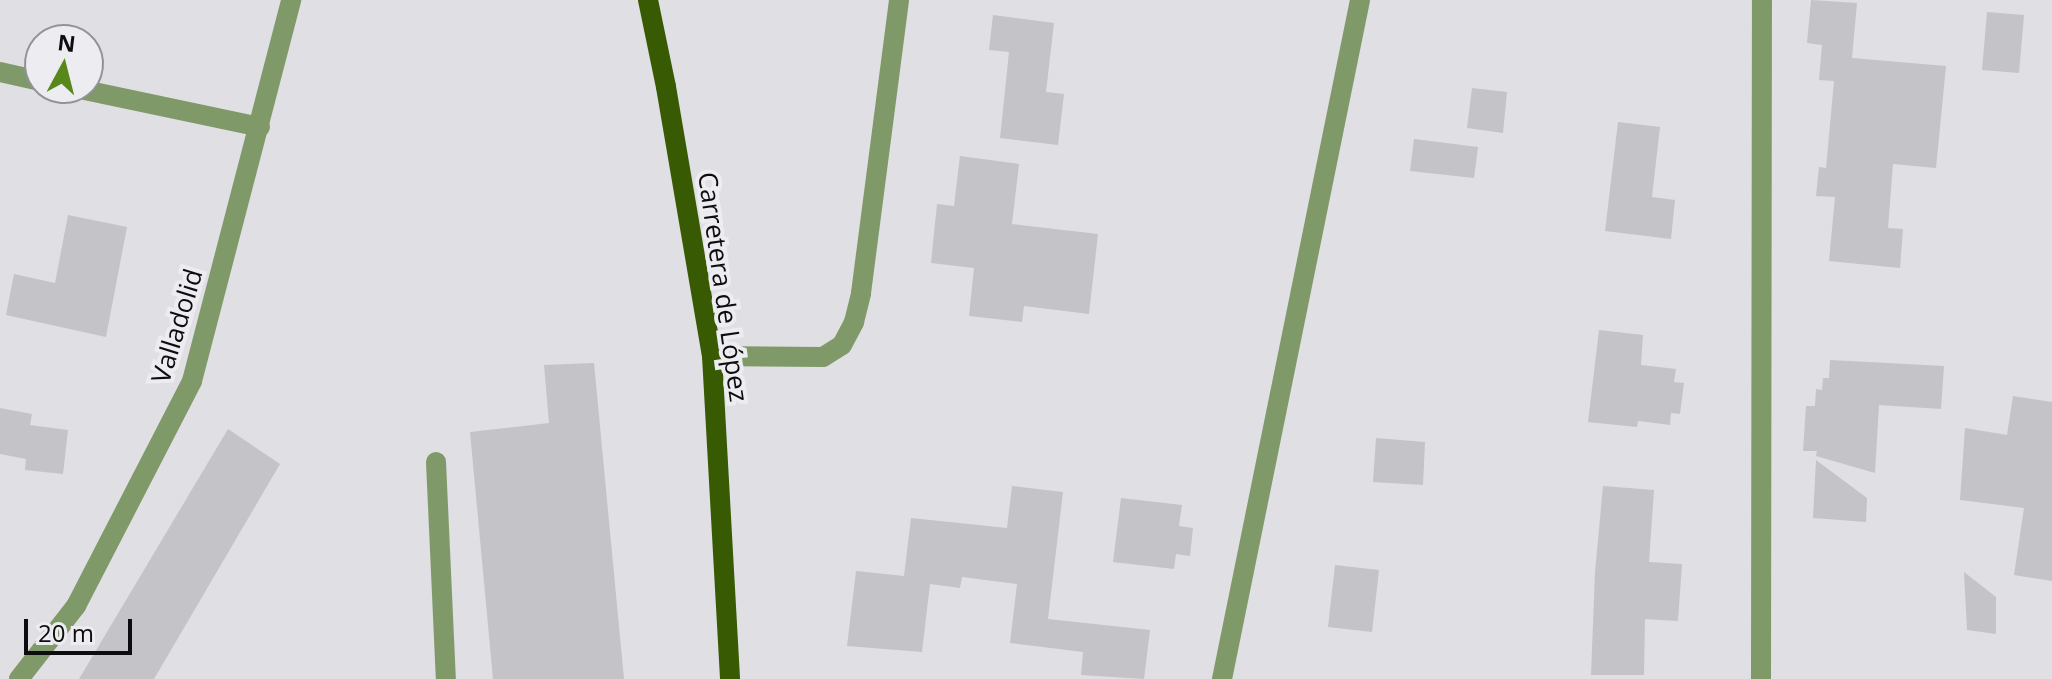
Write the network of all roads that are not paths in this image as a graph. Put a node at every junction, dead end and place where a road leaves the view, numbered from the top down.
1 (291, 0) edge
2 (648, 0) edge
3 (899, 0) edge
4 (1360, 0) edge
5 (1762, 0) edge
6 (0, 72) edge
7 (24, 77) edge
8 (104, 94) edge
9 (260, 127) junction
10 (712, 356) junction
11 (436, 462) dead end
12 (19, 679) edge
13 (446, 679) edge
14 (733, 679) edge
15 (1222, 679) edge
16 (1761, 679) edge

1 - 9 street, Valladolid
2 - 10 main road, Carretera de López
3 - 10 street
4 - 15 street
5 - 16 street
6 - 7 street
8 - 9 street
9 - 12 street, Valladolid
10 - 14 main road, Carretera de López
11 - 13 street

